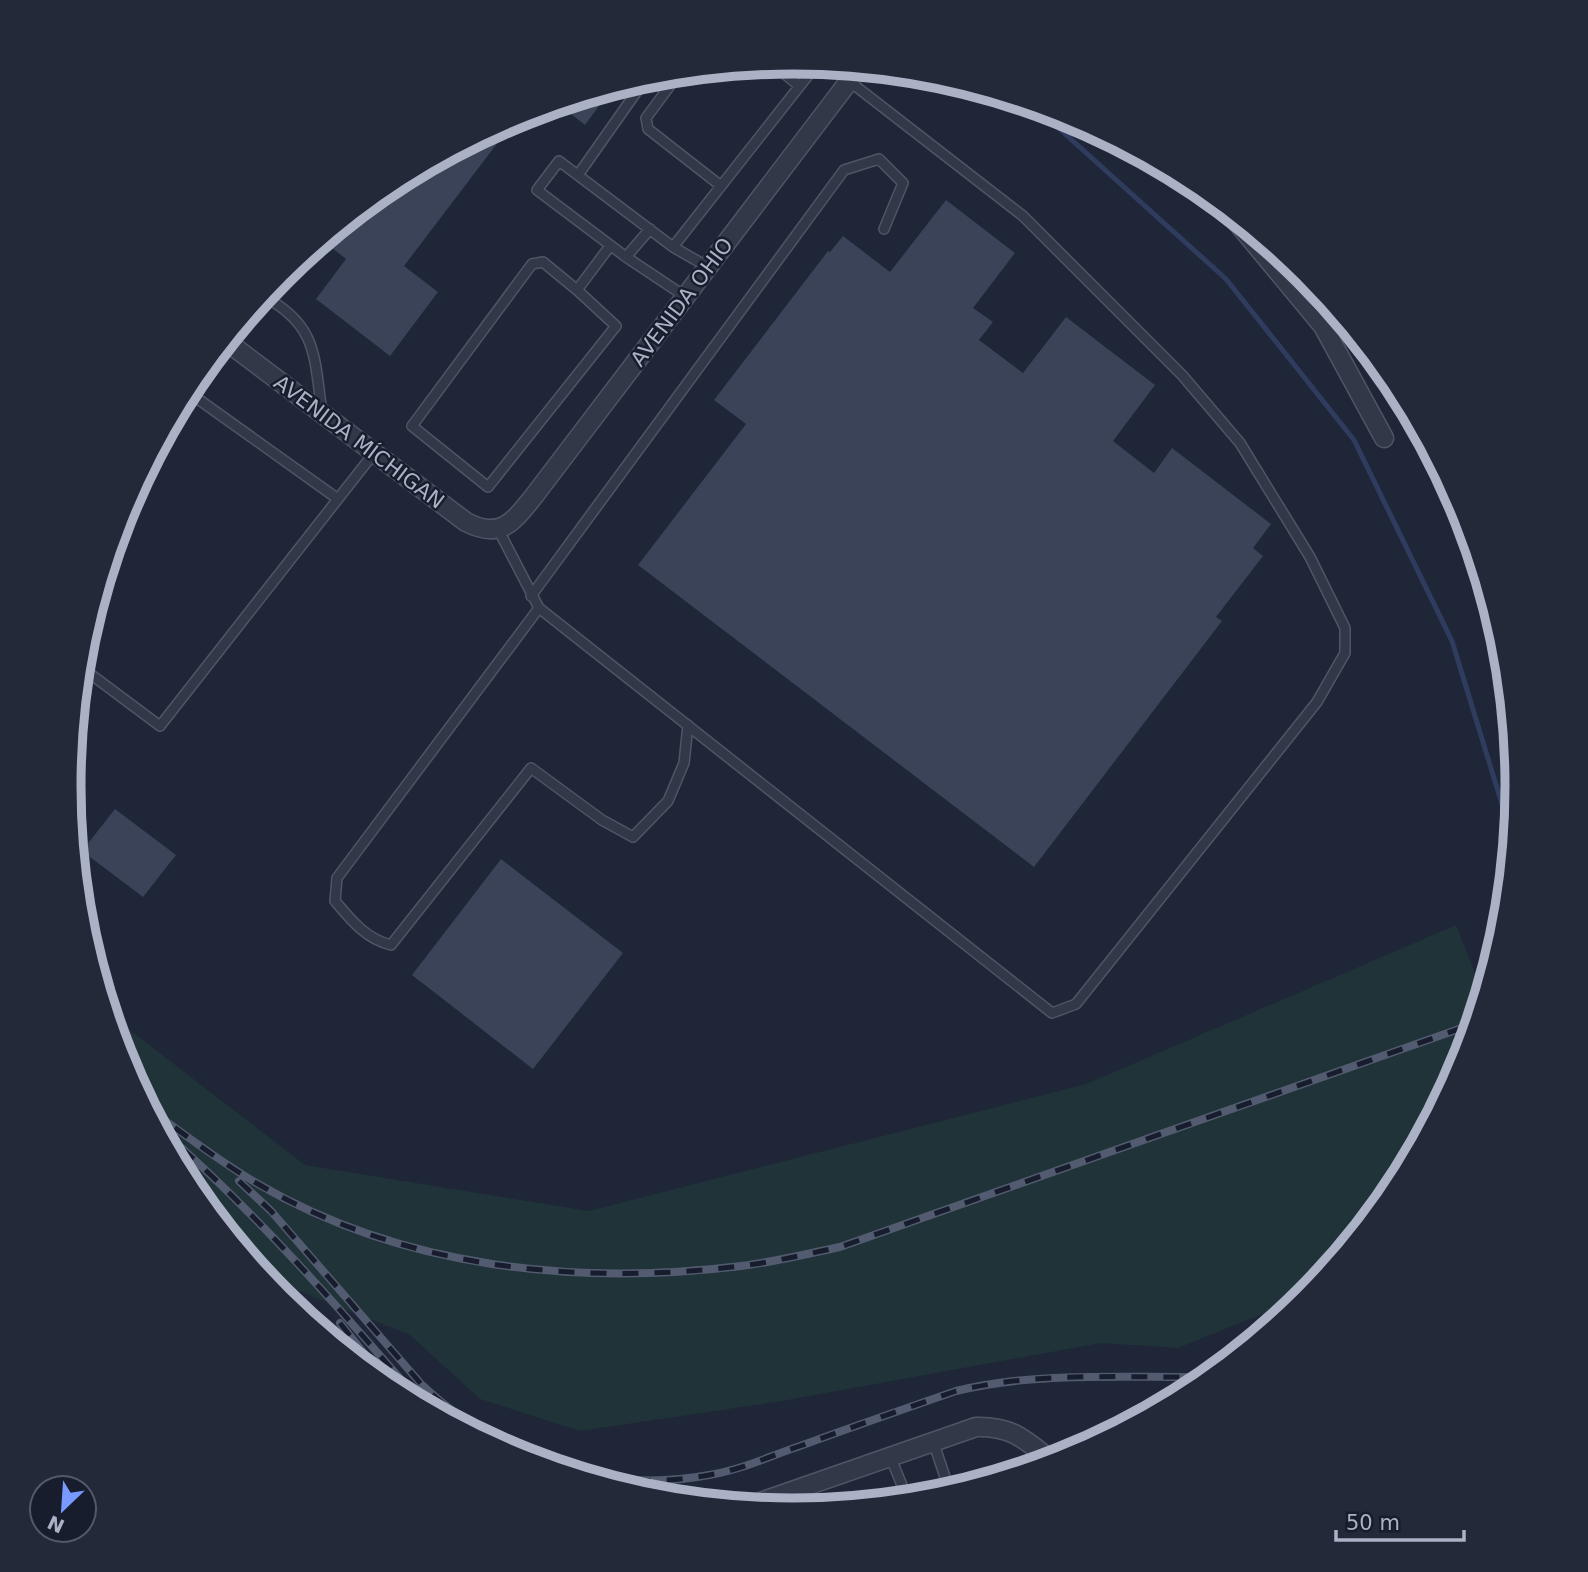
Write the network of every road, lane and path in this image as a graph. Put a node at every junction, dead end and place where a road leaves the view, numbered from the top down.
1 (785, 74) edge
2 (809, 74) edge
3 (852, 76) edge
4 (857, 77) edge
5 (671, 85) edge
6 (799, 86) junction
7 (637, 91) edge
8 (578, 175) junction
9 (721, 186) junction
10 (650, 229) junction
11 (884, 229) dead end
12 (1252, 240) edge
13 (610, 246) junction
14 (673, 247) junction
15 (626, 257) junction
16 (708, 267) junction
17 (577, 290) junction
18 (686, 297) junction
19 (272, 301) edge
20 (233, 347) edge
21 (197, 398) edge
22 (322, 413) junction
23 (1384, 438) dead end
24 (374, 453) junction
25 (338, 499) junction
26 (498, 529) junction
27 (531, 596) junction
28 (540, 608) junction
29 (91, 674) edge
30 (688, 725) junction
31 (933, 1440) junction
32 (1043, 1453) edge
33 (890, 1456) junction
34 (947, 1482) edge
35 (904, 1489) edge
36 (773, 1498) edge

1 - 6 lane
2 - 6 lane
3 - 16 street, AVENIDA OHIO
4 - 30 lane
5 - 9 lane
6 - 9 lane
7 - 8 lane
8 - 10 lane
8 - 13 lane
9 - 14 lane
10 - 14 lane
10 - 15 lane
11 - 27 lane
12 - 23 street
13 - 15 lane
13 - 17 lane
14 - 16 lane
15 - 18 lane
16 - 18 street, AVENIDA OHIO
17 - 17 lane
18 - 26 street, AVENIDA OHIO
19 - 22 lane
20 - 22 street, AVENIDA MÍCHIGAN
21 - 25 lane
22 - 24 street, AVENIDA MÍCHIGAN
24 - 25 lane
24 - 26 street, AVENIDA MÍCHIGAN
25 - 29 lane
26 - 27 lane
27 - 28 lane
28 - 30 lane
28 - 30 lane
31 - 32 street
31 - 33 street
31 - 34 lane
33 - 35 lane
33 - 36 street

